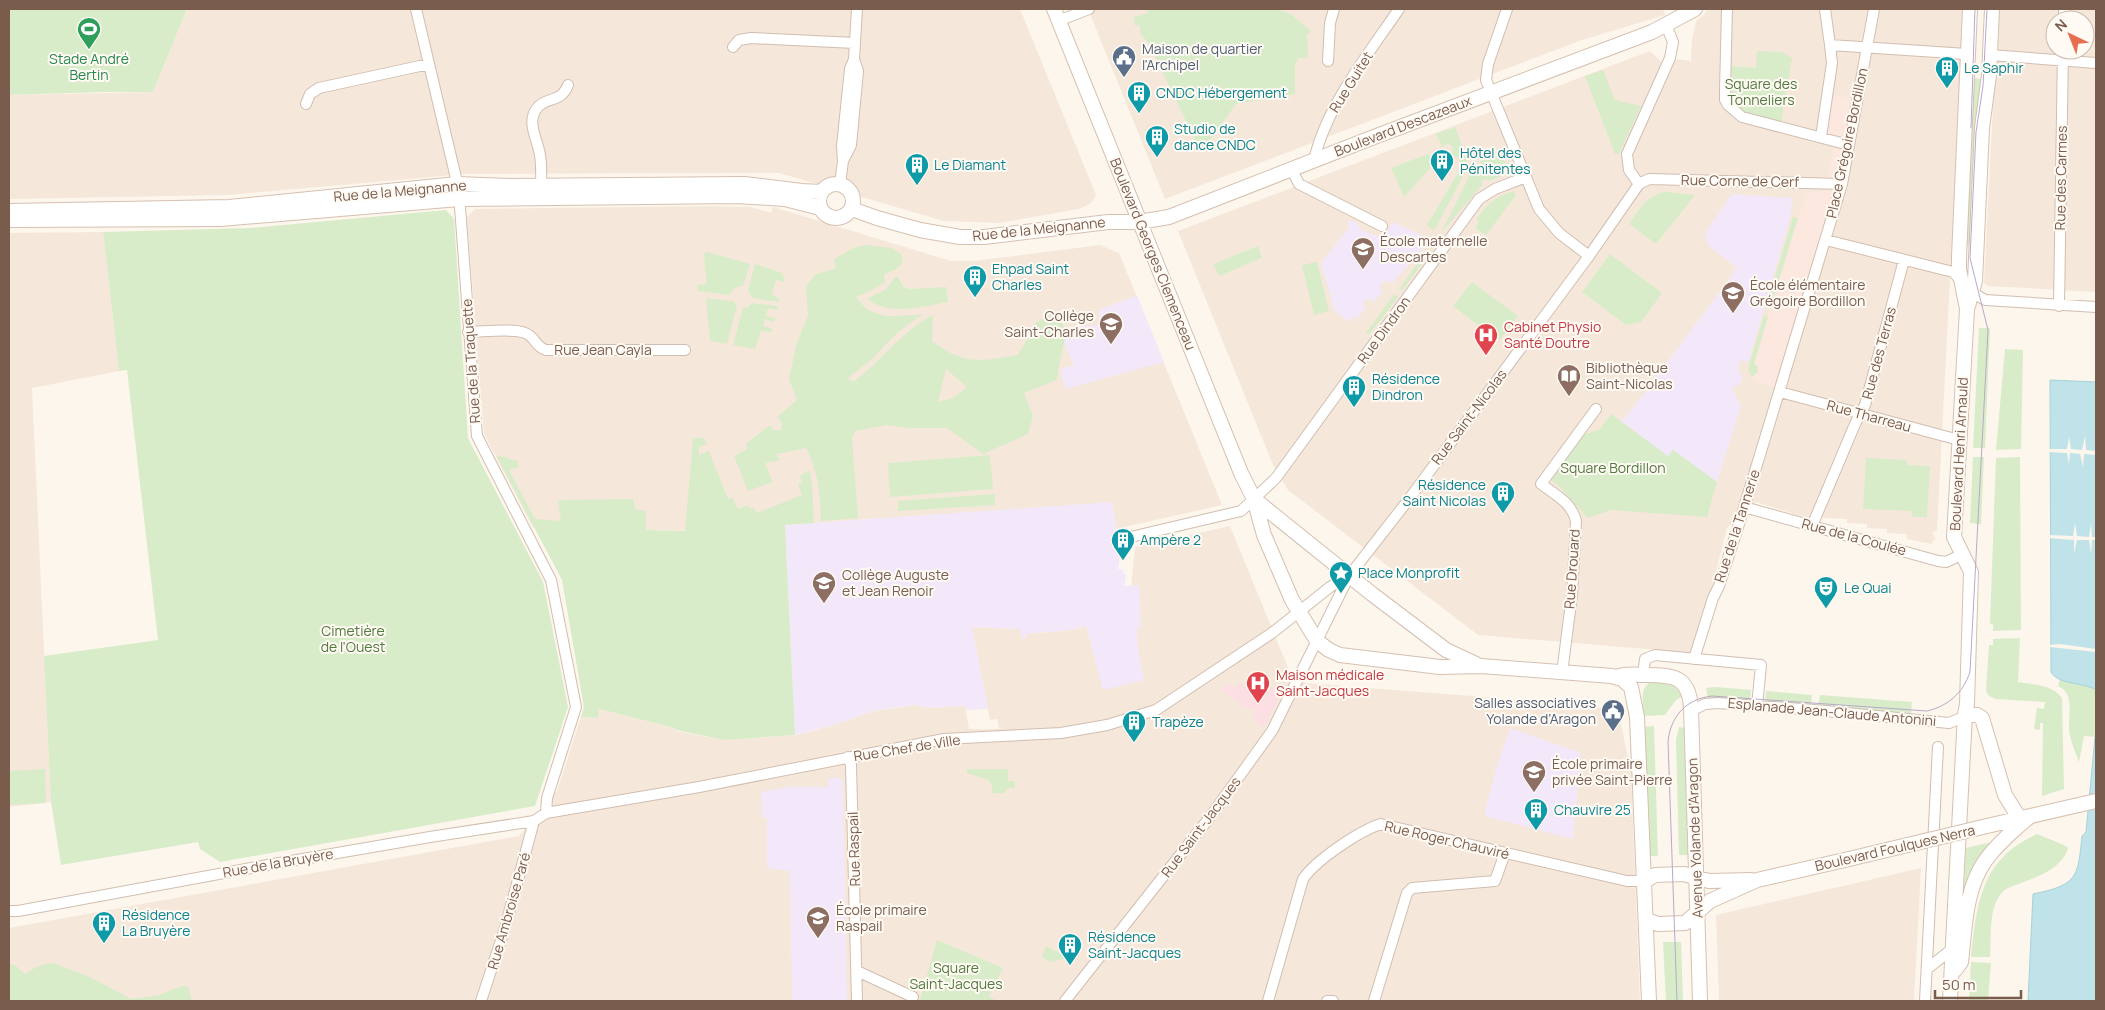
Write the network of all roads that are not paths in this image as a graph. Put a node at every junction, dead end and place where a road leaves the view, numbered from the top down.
1 (416, 9) edge
2 (857, 9) edge
3 (1089, 9) edge
4 (1334, 9) edge
5 (1399, 9) edge
6 (1507, 9) edge
7 (1695, 9) edge
8 (1727, 9) edge
9 (1825, 9) edge
10 (1874, 9) edge
11 (1970, 9) edge
12 (1992, 9) edge
13 (1679, 13) edge
14 (1056, 15) edge
15 (1666, 25) junction
16 (855, 43) junction
17 (1830, 45) junction
18 (733, 46) dead end
19 (1867, 49) junction
20 (1967, 54) junction
21 (1990, 55) junction
22 (2045, 55) edge
23 (2063, 60) edge
24 (2084, 60) edge
25 (1328, 61) dead end
26 (2096, 63) edge
27 (429, 64) junction
28 (568, 85) dead end
29 (1492, 93) junction
30 (306, 104) dead end
31 (1821, 138) junction
32 (1849, 145) junction
33 (1314, 161) junction
34 (1292, 170) junction
35 (1526, 177) junction
36 (457, 184) junction
37 (840, 184) junction
38 (1639, 184) junction
39 (1842, 184) junction
40 (541, 192) junction
41 (821, 192) junction
42 (459, 199) junction
43 (820, 208) junction
44 (852, 209) junction
45 (9, 211) edge
46 (9, 220) edge
47 (1139, 222) junction
48 (1382, 226) dead end
49 (1826, 240) junction
50 (1589, 256) junction
51 (1904, 260) junction
52 (1962, 281) junction
53 (1979, 296) junction
54 (2059, 306) junction
55 (2096, 307) edge
56 (1967, 309) junction
57 (468, 332) junction
58 (685, 350) dead end
59 (1780, 392) junction
60 (1596, 409) dead end
61 (1861, 413) junction
62 (1959, 440) junction
63 (1254, 499) junction
64 (1744, 507) junction
65 (1812, 526) junction
66 (1118, 540) dead end
67 (1962, 554) junction
68 (1349, 576) junction
69 (1299, 612) junction
70 (1317, 640) junction
71 (1694, 659) junction
72 (1481, 666) junction
73 (1562, 672) junction
74 (1644, 675) junction
75 (1617, 676) junction
76 (1634, 695) junction
77 (1757, 706) junction
78 (1694, 709) junction
79 (1964, 714) junction
80 (1938, 747) dead end
81 (848, 757) junction
82 (2096, 801) edge
83 (546, 813) junction
84 (2028, 817) junction
85 (534, 821) junction
86 (1505, 853) junction
87 (1695, 876) junction
88 (1757, 880) junction
89 (1645, 881) junction
90 (9, 911) edge
91 (1697, 912) junction
92 (1647, 920) junction
93 (1952, 949) junction
94 (1927, 969) junction
95 (857, 971) junction
96 (1951, 974) junction
97 (913, 997) dead end
98 (481, 1001) edge
99 (857, 1001) edge
100 (1065, 1001) edge
101 (1268, 1001) edge
102 (1327, 1001) edge
103 (1333, 1001) edge
104 (1374, 1001) edge
105 (1649, 1001) edge
106 (1700, 1001) edge
107 (1925, 1001) edge
108 (1950, 1001) edge

1 - 27 street, Rue de la Traquette
2 - 16 street
3 - 14 street
4 - 25 street
5 - 33 street, Rue Guitet
6 - 29 street
7 - 13 main road, Boulevard Descazeaux
8 - 31 street
9 - 17 street
10 - 19 street
11 - 20 main road, Boulevard Henri Arnauld
12 - 21 main road, Boulevard Henri Arnauld
13 - 15 main road, Boulevard Descazeaux
14 - 47 main road, Boulevard Georges Clemenceau
15 - 29 main road, Boulevard Descazeaux
15 - 38 street
16 - 18 street
16 - 37 street
17 - 19 street, Place Grégoire Bordillon
17 - 31 street, Place Grégoire Bordillon
19 - 20 street
19 - 32 street, Place Grégoire Bordillon
20 - 52 main road, Boulevard Henri Arnauld
21 - 22 street
21 - 53 main road, Boulevard Henri Arnauld
23 - 54 street, Rue des Carmes
24 - 26 street
27 - 30 street
27 - 36 street, Rue de la Traquette
28 - 40 street
29 - 33 main road, Boulevard Descazeaux
29 - 35 street
31 - 32 street
32 - 39 street, Place Grégoire Bordillon
33 - 34 main road, Boulevard Descazeaux
34 - 47 main road, Boulevard Descazeaux
34 - 48 street
35 - 50 street
35 - 63 street, Rue Dindron
36 - 40 main road, Rue de la Meignanne
36 - 42 street, Rue de la Traquette
36 - 45 main road, Rue de la Meignanne
37 - 41 main road
37 - 44 main road
38 - 39 street, Rue Corne de Cerf
38 - 50 street, Rue Saint-Nicolas
39 - 49 street, Place Grégoire Bordillon
40 - 41 main road, Rue de la Meignanne
40 - 42 main road, Rue de la Meignanne
40 - 43 main road, Rue de la Meignanne
41 - 43 main road
42 - 46 main road, Rue de la Meignanne
42 - 57 street, Rue de la Traquette
43 - 44 main road
44 - 47 main road, Rue de la Meignanne
47 - 63 main road, Boulevard Georges Clemenceau
49 - 51 street
49 - 59 street, Place Grégoire Bordillon
50 - 68 street, Rue Saint-Nicolas
51 - 52 street
51 - 61 street, Rue des Terras
52 - 53 street
52 - 56 main road, Boulevard Henri Arnauld
53 - 54 street
53 - 56 main road, Boulevard Henri Arnauld
54 - 55 street
56 - 62 main road, Boulevard Henri Arnauld
57 - 58 street, Rue Jean Cayla
57 - 83 street, Rue de la Traquette
59 - 61 street, Rue Tharreau
59 - 64 street, Rue de la Tannerie
60 - 73 street, Rue Drouard
61 - 62 street, Rue Tharreau
61 - 65 street, Rue des Terras
62 - 67 main road, Boulevard Henri Arnauld
63 - 66 street, Rue Dindron
63 - 68 main road
63 - 69 main road
64 - 65 street, Rue de la Coulée
64 - 71 street, Rue de la Tannerie
65 - 67 street, Rue de la Coulée
67 - 79 main road, Boulevard Henri Arnauld
68 - 69 street
68 - 70 street
68 - 72 main road
69 - 70 main road
69 - 81 street, Rue Chef de Ville
70 - 72 main road
70 - 100 street, Rue Saint-Jacques
71 - 74 street
71 - 77 street
72 - 73 main road
73 - 75 main road
74 - 75 main road
74 - 76 main road
74 - 78 main road, Avenue Yolande d’Aragon
75 - 76 main road
76 - 89 main road
77 - 78 street, Esplanade Jean-Claude Antonini
77 - 79 street, Esplanade Jean-Claude Antonini
78 - 87 main road, Avenue Yolande d’Aragon
79 - 84 main road
79 - 93 main road, Boulevard Henri Arnauld
80 - 94 street
81 - 83 street, Rue Chef de Ville
81 - 95 street, Rue Raspail
82 - 84 main road, Boulevard Foulques Nerra
83 - 85 street, Rue de la Bruyère
84 - 88 main road, Boulevard Foulques Nerra, bridge
84 - 96 main road
85 - 90 street, Rue de la Bruyère
85 - 98 street, Rue Ambroise Paré
86 - 89 street, Rue Roger Chauviré
86 - 101 street, Rue Roger Chauviré
86 - 104 street
87 - 88 main road, Boulevard Foulques Nerra
87 - 89 main road
87 - 91 main road, Avenue Yolande d’Aragon
88 - 91 main road, Boulevard Foulques Nerra
89 - 92 main road
91 - 92 main road
91 - 106 main road, Avenue Yolande d’Aragon
92 - 105 main road
93 - 94 street
93 - 96 main road, Boulevard Henri Arnauld
94 - 107 street
95 - 97 street
95 - 99 street, Rue Raspail
96 - 108 main road, Boulevard Henri Arnauld
102 - 103 street

